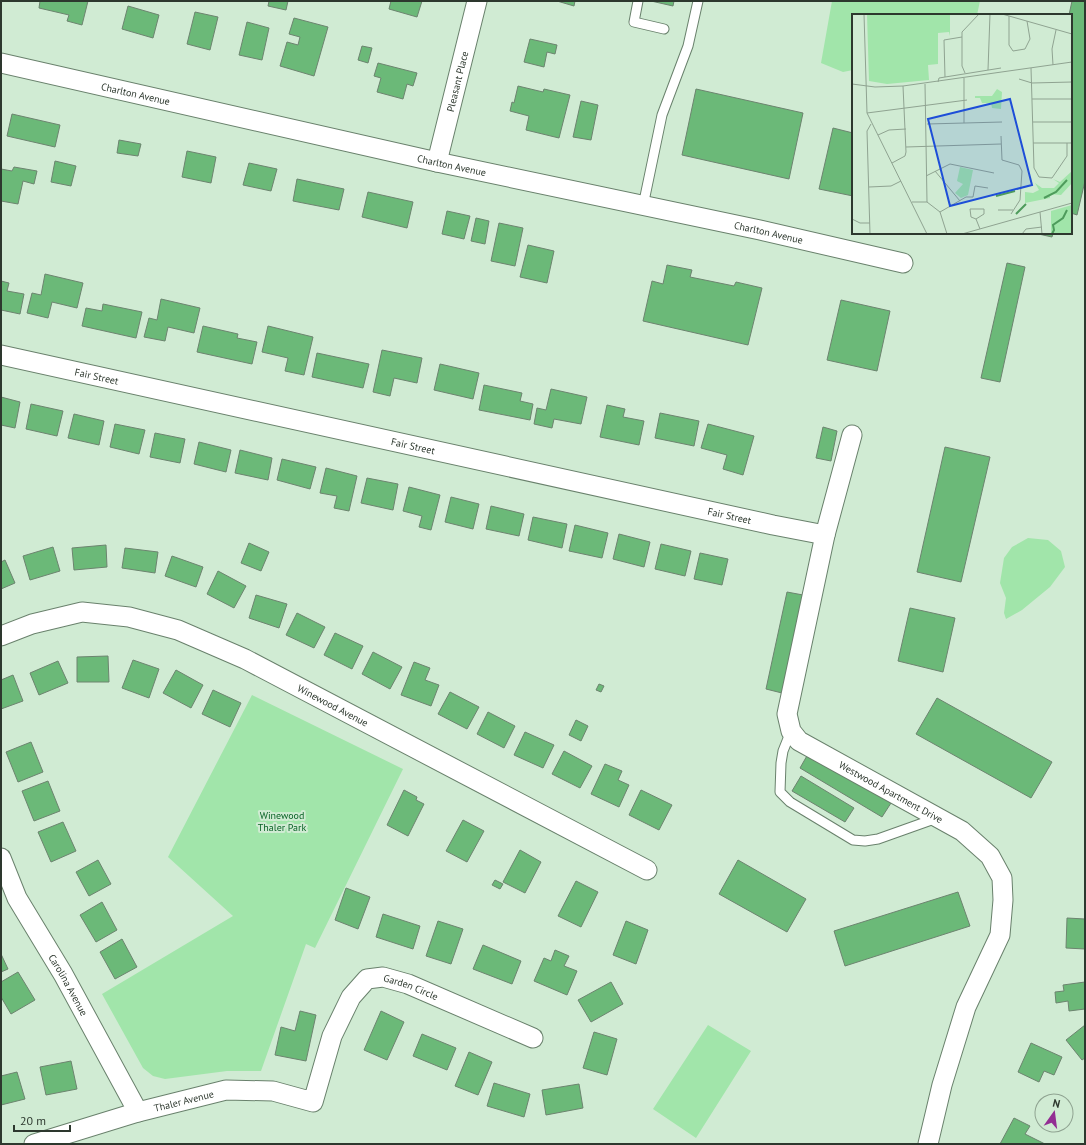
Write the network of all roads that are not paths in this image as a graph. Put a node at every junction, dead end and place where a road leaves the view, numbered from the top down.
1 (477, 1) edge
2 (638, 1) edge
3 (698, 1) edge
4 (664, 29) dead end
5 (1, 64) edge
6 (437, 162) junction
7 (643, 206) junction
8 (904, 262) dead end
9 (1, 355) edge
10 (852, 435) dead end
11 (825, 535) junction
12 (1, 636) edge
13 (791, 731) junction
14 (938, 818) junction
15 (1, 858) edge
16 (647, 870) dead end
17 (533, 1038) dead end
18 (313, 1102) joint
19 (138, 1112) junction
20 (34, 1144) edge
21 (928, 1144) edge

1 - 6 street, Pleasant Place
2 - 4 lane
3 - 7 lane
5 - 6 street, Charlton Avenue
6 - 7 street, Charlton Avenue
7 - 8 street, Charlton Avenue
9 - 11 street, Fair Street
10 - 11 street
11 - 13 street
12 - 16 street, Winewood Avenue
13 - 14 street, Westwood Apartment Drive
13 - 14 lane
14 - 21 street, Westwood Apartment Drive
15 - 19 street, Carolina Avenue
17 - 18 street, Garden Circle
18 - 19 street, Thaler Avenue
19 - 20 street, Thaler Avenue

